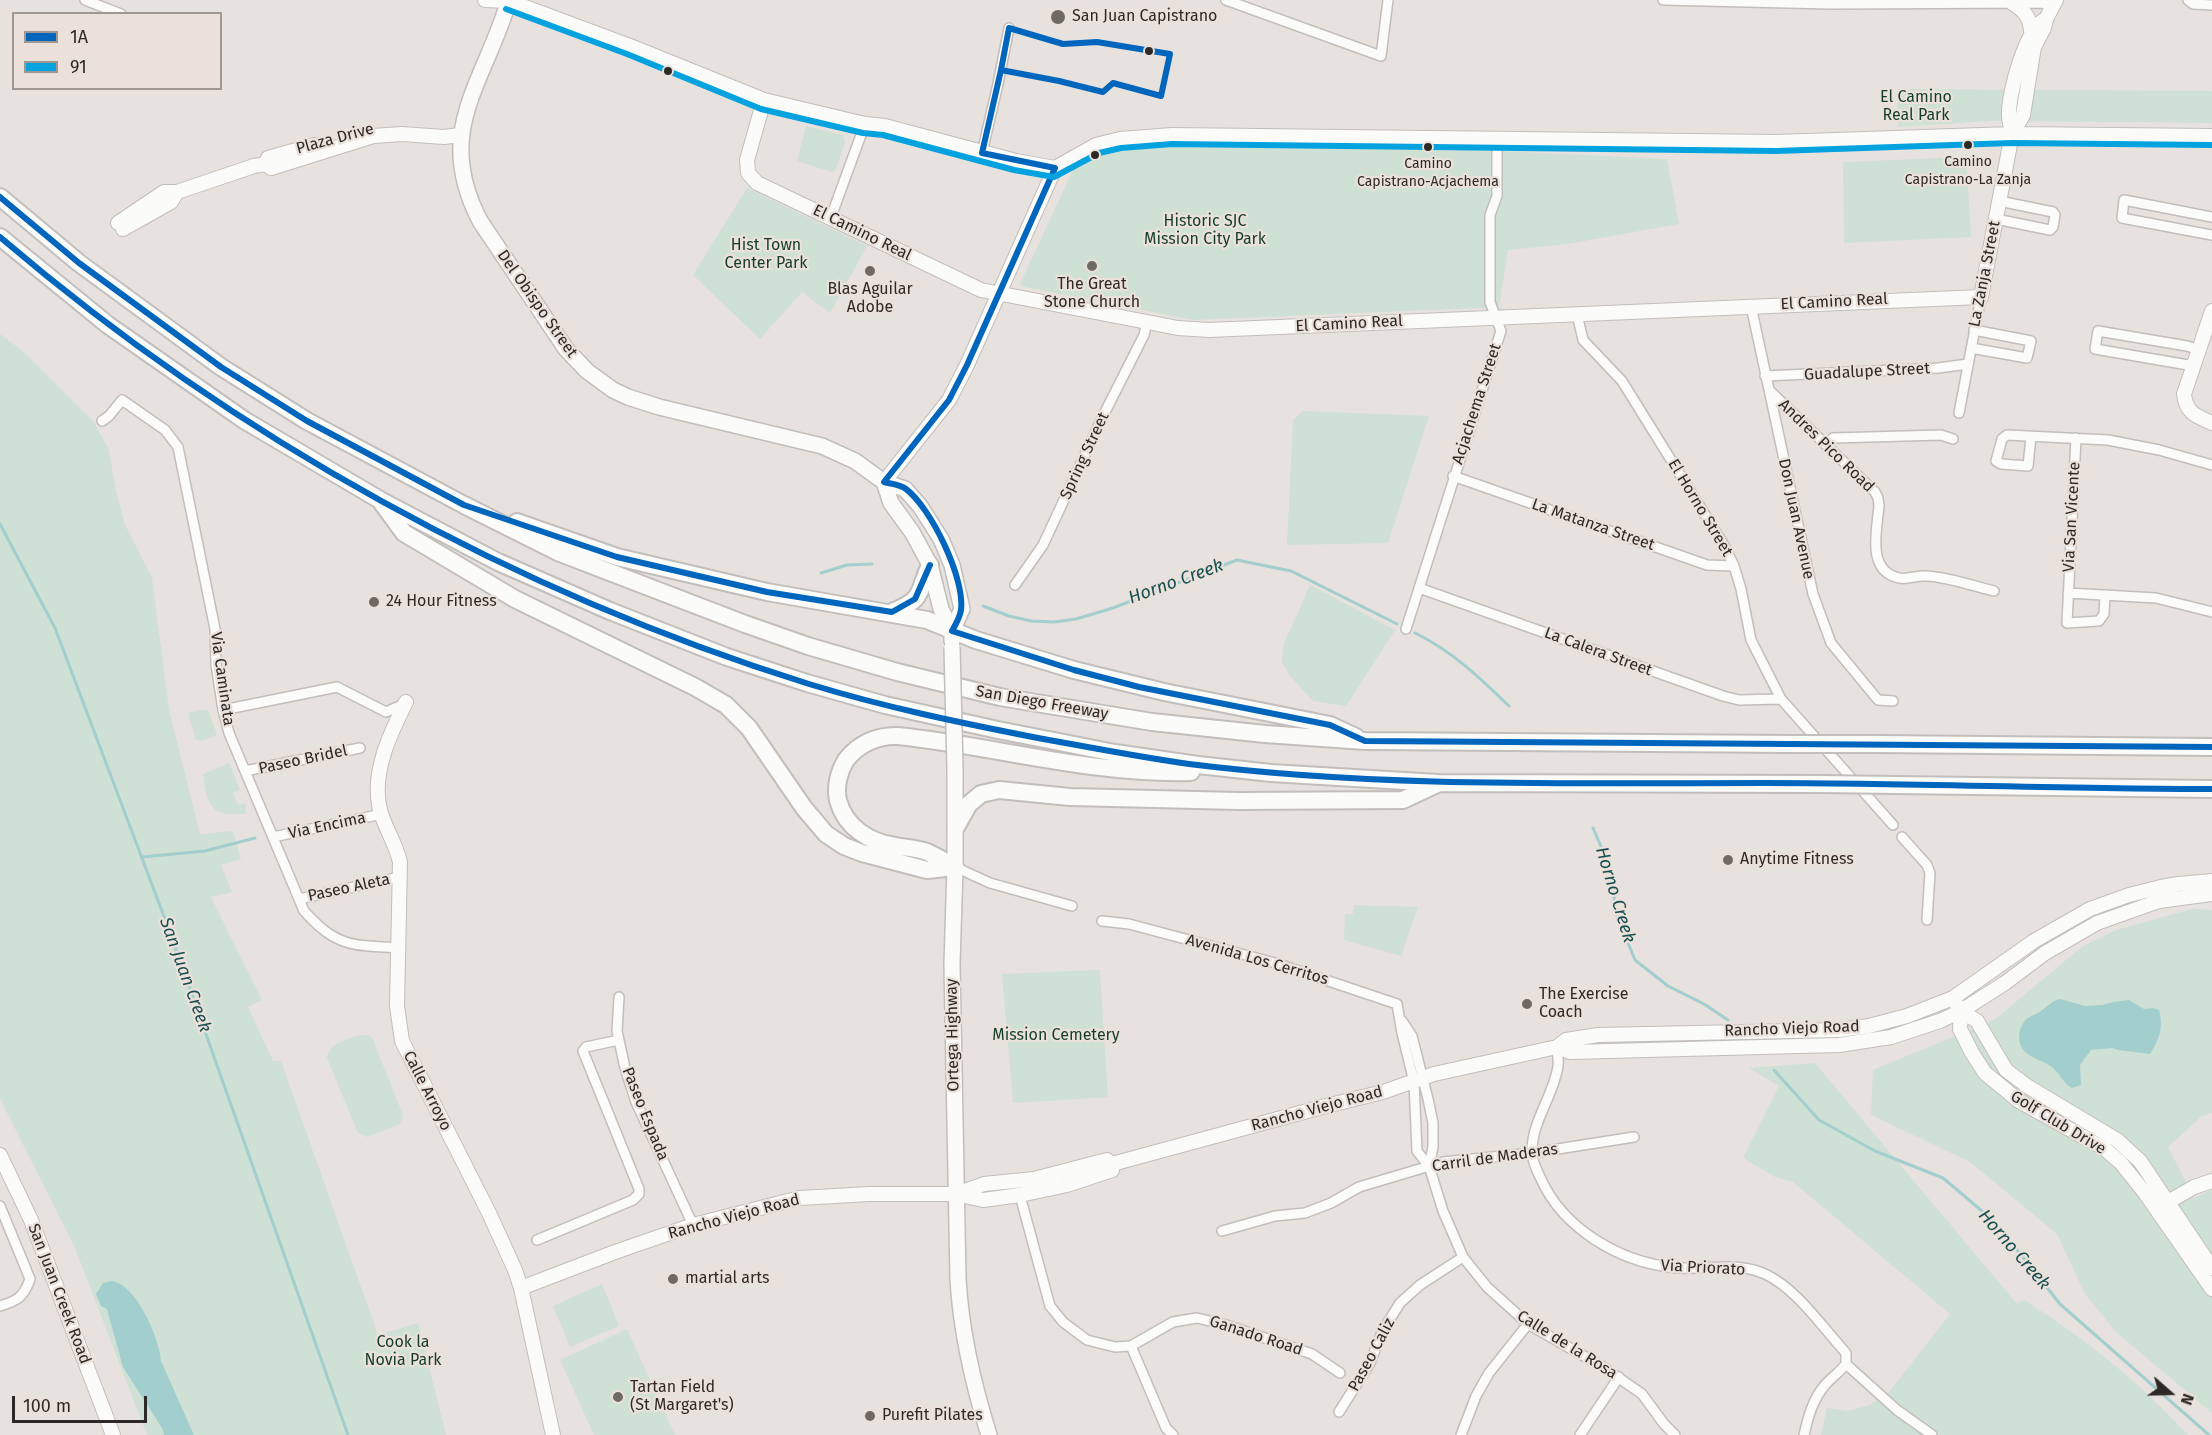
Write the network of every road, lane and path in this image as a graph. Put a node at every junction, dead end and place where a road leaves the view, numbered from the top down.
1 (85, 0) edge
2 (485, 0) edge
3 (509, 0) edge
4 (1388, 0) edge
5 (1663, 0) edge
6 (2188, 0) edge
7 (1231, 1) edge
8 (1830, 2) edge
9 (2012, 3) junction
10 (2212, 5) edge
11 (2052, 8) edge
12 (116, 12) edge
13 (1009, 28) dead end
14 (2031, 31) junction
15 (764, 100) junction
16 (865, 124) junction
17 (2012, 134) junction
18 (460, 135) junction
19 (2212, 136) edge
20 (1497, 139) junction
21 (982, 153) junction
22 (1055, 168) junction
23 (0, 197) edge
24 (1999, 201) junction
25 (831, 217) junction
26 (2212, 217) edge
27 (1996, 219) junction
28 (120, 226) dead end
29 (2212, 235) edge
30 (0, 237) edge
31 (998, 293) junction
32 (1981, 297) junction
33 (1751, 306) junction
34 (1577, 314) junction
35 (1496, 317) junction
36 (1147, 322) junction
37 (2210, 327) edge
38 (1974, 330) junction
39 (1971, 348) junction
40 (2199, 350) junction
41 (1968, 364) junction
42 (2194, 366) junction
43 (1765, 376) junction
44 (1768, 389) junction
45 (1959, 413) dead end
46 (102, 421) dead end
47 (2212, 423) edge
48 (2031, 437) junction
49 (2076, 438) junction
50 (1953, 439) dead end
51 (1826, 444) junction
52 (2212, 465) edge
53 (1453, 476) junction
54 (884, 482) junction
55 (380, 500) junction
56 (464, 505) junction
57 (930, 565) junction
58 (1734, 566) junction
59 (1015, 585) dead end
60 (1419, 588) junction
61 (1994, 591) dead end
62 (2068, 593) junction
63 (2105, 595) junction
64 (892, 612) junction
65 (2212, 612) edge
66 (1406, 630) dead end
67 (952, 639) junction
68 (1781, 699) junction
69 (1893, 701) dead end
70 (406, 702) joint
71 (223, 710) junction
72 (1365, 741) junction
73 (2212, 747) edge
74 (360, 748) dead end
75 (1243, 770) junction
76 (245, 771) junction
77 (1438, 783) junction
78 (2212, 789) edge
79 (382, 814) junction
80 (1893, 825) dead end
81 (956, 827) junction
82 (273, 837) junction
83 (1902, 837) dead end
84 (955, 867) junction
85 (400, 877) junction
86 (2212, 881) edge
87 (2212, 894) edge
88 (299, 898) junction
89 (1072, 906) dead end
90 (1927, 920) dead end
91 (1102, 921) dead end
92 (392, 947) junction
93 (619, 997) dead end
94 (1953, 998) junction
95 (1961, 1011) junction
96 (619, 1040) junction
97 (1557, 1047) junction
98 (1419, 1080) junction
99 (1634, 1137) dead end
100 (1532, 1153) junction
101 (0, 1155) edge
102 (1112, 1164) junction
103 (1429, 1166) junction
104 (1018, 1181) junction
105 (2212, 1181) edge
106 (956, 1194) junction
107 (1020, 1196) junction
108 (2162, 1205) junction
109 (0, 1206) edge
110 (693, 1225) junction
111 (1222, 1231) dead end
112 (537, 1240) dead end
113 (1463, 1257) junction
114 (2212, 1268) edge
115 (521, 1288) junction
116 (2212, 1289) edge
117 (0, 1306) edge
118 (1528, 1324) junction
119 (1131, 1346) junction
120 (1846, 1364) junction
121 (1340, 1373) dead end
122 (1619, 1377) junction
123 (1339, 1412) dead end
124 (1664, 1424) junction
125 (113, 1435) edge
126 (553, 1435) edge
127 (989, 1435) edge
128 (1173, 1435) edge
129 (1461, 1435) edge
130 (1580, 1435) edge
131 (1664, 1435) edge
132 (1675, 1435) edge
133 (1804, 1435) edge
134 (1932, 1435) edge

1 - 12 street
2 - 3 main road
3 - 15 main road
3 - 18 main road, Del Obispo Street
4 - 7 street
5 - 8 street
6 - 10 street
8 - 9 street
9 - 11 street
9 - 14 main road
11 - 14 main road
11 - 17 main road, La Zanja Street
13 - 21 street
14 - 17 main road, La Zanja Street
15 - 16 main road
15 - 25 main road, El Camino Real
16 - 21 main road
16 - 25 street
17 - 19 main road
17 - 20 main road
17 - 24 main road, La Zanja Street
18 - 28 main road, Plaza Drive
18 - 54 main road, Del Obispo Street
20 - 22 main road
20 - 35 street, Acjachema Street
21 - 22 main road
22 - 31 main road
23 - 56 highway, San Diego Freeway
24 - 27 main road, La Zanja Street
24 - 27 street
25 - 31 main road, El Camino Real
26 - 29 street
27 - 32 main road, La Zanja Street
30 - 55 highway, San Diego Freeway
31 - 36 main road, El Camino Real
31 - 54 main road
32 - 33 main road, El Camino Real
32 - 38 street, La Zanja Street
33 - 34 main road, El Camino Real
33 - 43 street, Don Juan Avenue
34 - 35 main road, El Camino Real
34 - 58 street, El Horno Street
35 - 36 main road, El Camino Real
35 - 53 street, Acjachema Street
36 - 59 street, Spring Street
37 - 40 main road
38 - 39 street, La Zanja Street
38 - 39 street
39 - 41 street, La Zanja Street
40 - 42 main road
40 - 42 street
41 - 43 street, Guadalupe Street
41 - 45 street, La Zanja Street
42 - 47 main road
43 - 44 street, Don Juan Avenue
44 - 51 street, Andres Pico Road
44 - 69 street, Don Juan Avenue
46 - 71 street, Via Caminata
48 - 48 street
48 - 49 street
49 - 52 street
49 - 62 street, Via San Vicente
50 - 51 street
51 - 61 street, Andres Pico Road
53 - 58 street, La Matanza Street
53 - 60 street, Acjachema Street
54 - 57 main road, Ortega Highway
54 - 67 main road, Ortega Highway
55 - 75 highway, San Diego Freeway
55 - 84 highway
56 - 64 highway
56 - 72 highway, San Diego Freeway
57 - 64 highway
57 - 67 main road, Ortega Highway
58 - 68 street, El Horno Street
60 - 66 street, Acjachema Street
60 - 68 street, La Calera Street
62 - 63 street, Via San Vicente
62 - 63 street
63 - 65 street, Via San Vicente
64 - 67 highway
67 - 72 highway
67 - 81 main road, Ortega Highway, bridge
68 - 80 street, El Horno Street
70 - 71 street
70 - 79 main road, Calle Arroyo
71 - 76 street, Via Caminata
72 - 73 highway, San Diego Freeway, bridge
74 - 76 street, Paseo Bridel
75 - 77 highway, San Diego Freeway
75 - 84 highway
76 - 82 street, Via Caminata
77 - 78 highway, San Diego Freeway, bridge
77 - 81 highway
79 - 82 street, Via Encima
79 - 85 main road, Calle Arroyo
81 - 84 main road, Ortega Highway
82 - 88 street, Via Caminata
83 - 90 street
84 - 89 street
84 - 106 main road, Ortega Highway
85 - 88 street, Paseo Aleta
85 - 92 main road, Calle Arroyo
86 - 94 main road, Rancho Viejo Road
87 - 95 main road, Rancho Viejo Road
88 - 92 street, Via Caminata
91 - 98 street, Avenida Los Cerritos
92 - 115 main road, Calle Arroyo
93 - 96 street, Paseo Espada
94 - 95 main road, Golf Club Drive
94 - 97 main road, Rancho Viejo Road
95 - 97 main road, Rancho Viejo Road
95 - 108 main road, Golf Club Drive
95 - 108 main road, Golf Club Drive
96 - 110 street, Paseo Espada
96 - 112 street
97 - 98 main road, Rancho Viejo Road
97 - 100 street
98 - 102 main road, Rancho Viejo Road
98 - 103 street, Calle de la Rosa
98 - 103 street, Calle de la Rosa
99 - 100 street, Carril de Maderas
100 - 103 street, Carril de Maderas
100 - 120 street, Via Priorato
101 - 125 main road, San Juan Creek Road
102 - 104 main road, Rancho Viejo Road
102 - 107 main road, Rancho Viejo Road
103 - 111 street, Carril de Maderas
103 - 113 street, Calle de la Rosa
104 - 106 main road, Rancho Viejo Road
104 - 107 street
105 - 108 main road
106 - 107 main road, Rancho Viejo Road
106 - 110 main road, Rancho Viejo Road
106 - 127 main road, Ortega Highway
107 - 119 street
108 - 114 main road, Golf Club Drive
108 - 116 main road, Golf Club Drive
109 - 117 street
110 - 115 main road, Rancho Viejo Road
113 - 118 street, Calle de la Rosa
113 - 123 street, Paseo Caliz
115 - 126 main road, Calle Arroyo
118 - 122 street, Calle de la Rosa
118 - 129 street
119 - 121 street, Ganado Road
119 - 128 street
120 - 133 street
120 - 134 street
122 - 124 street, Calle de la Rosa
122 - 130 street
124 - 131 street
124 - 132 street, Calle de la Rosa

